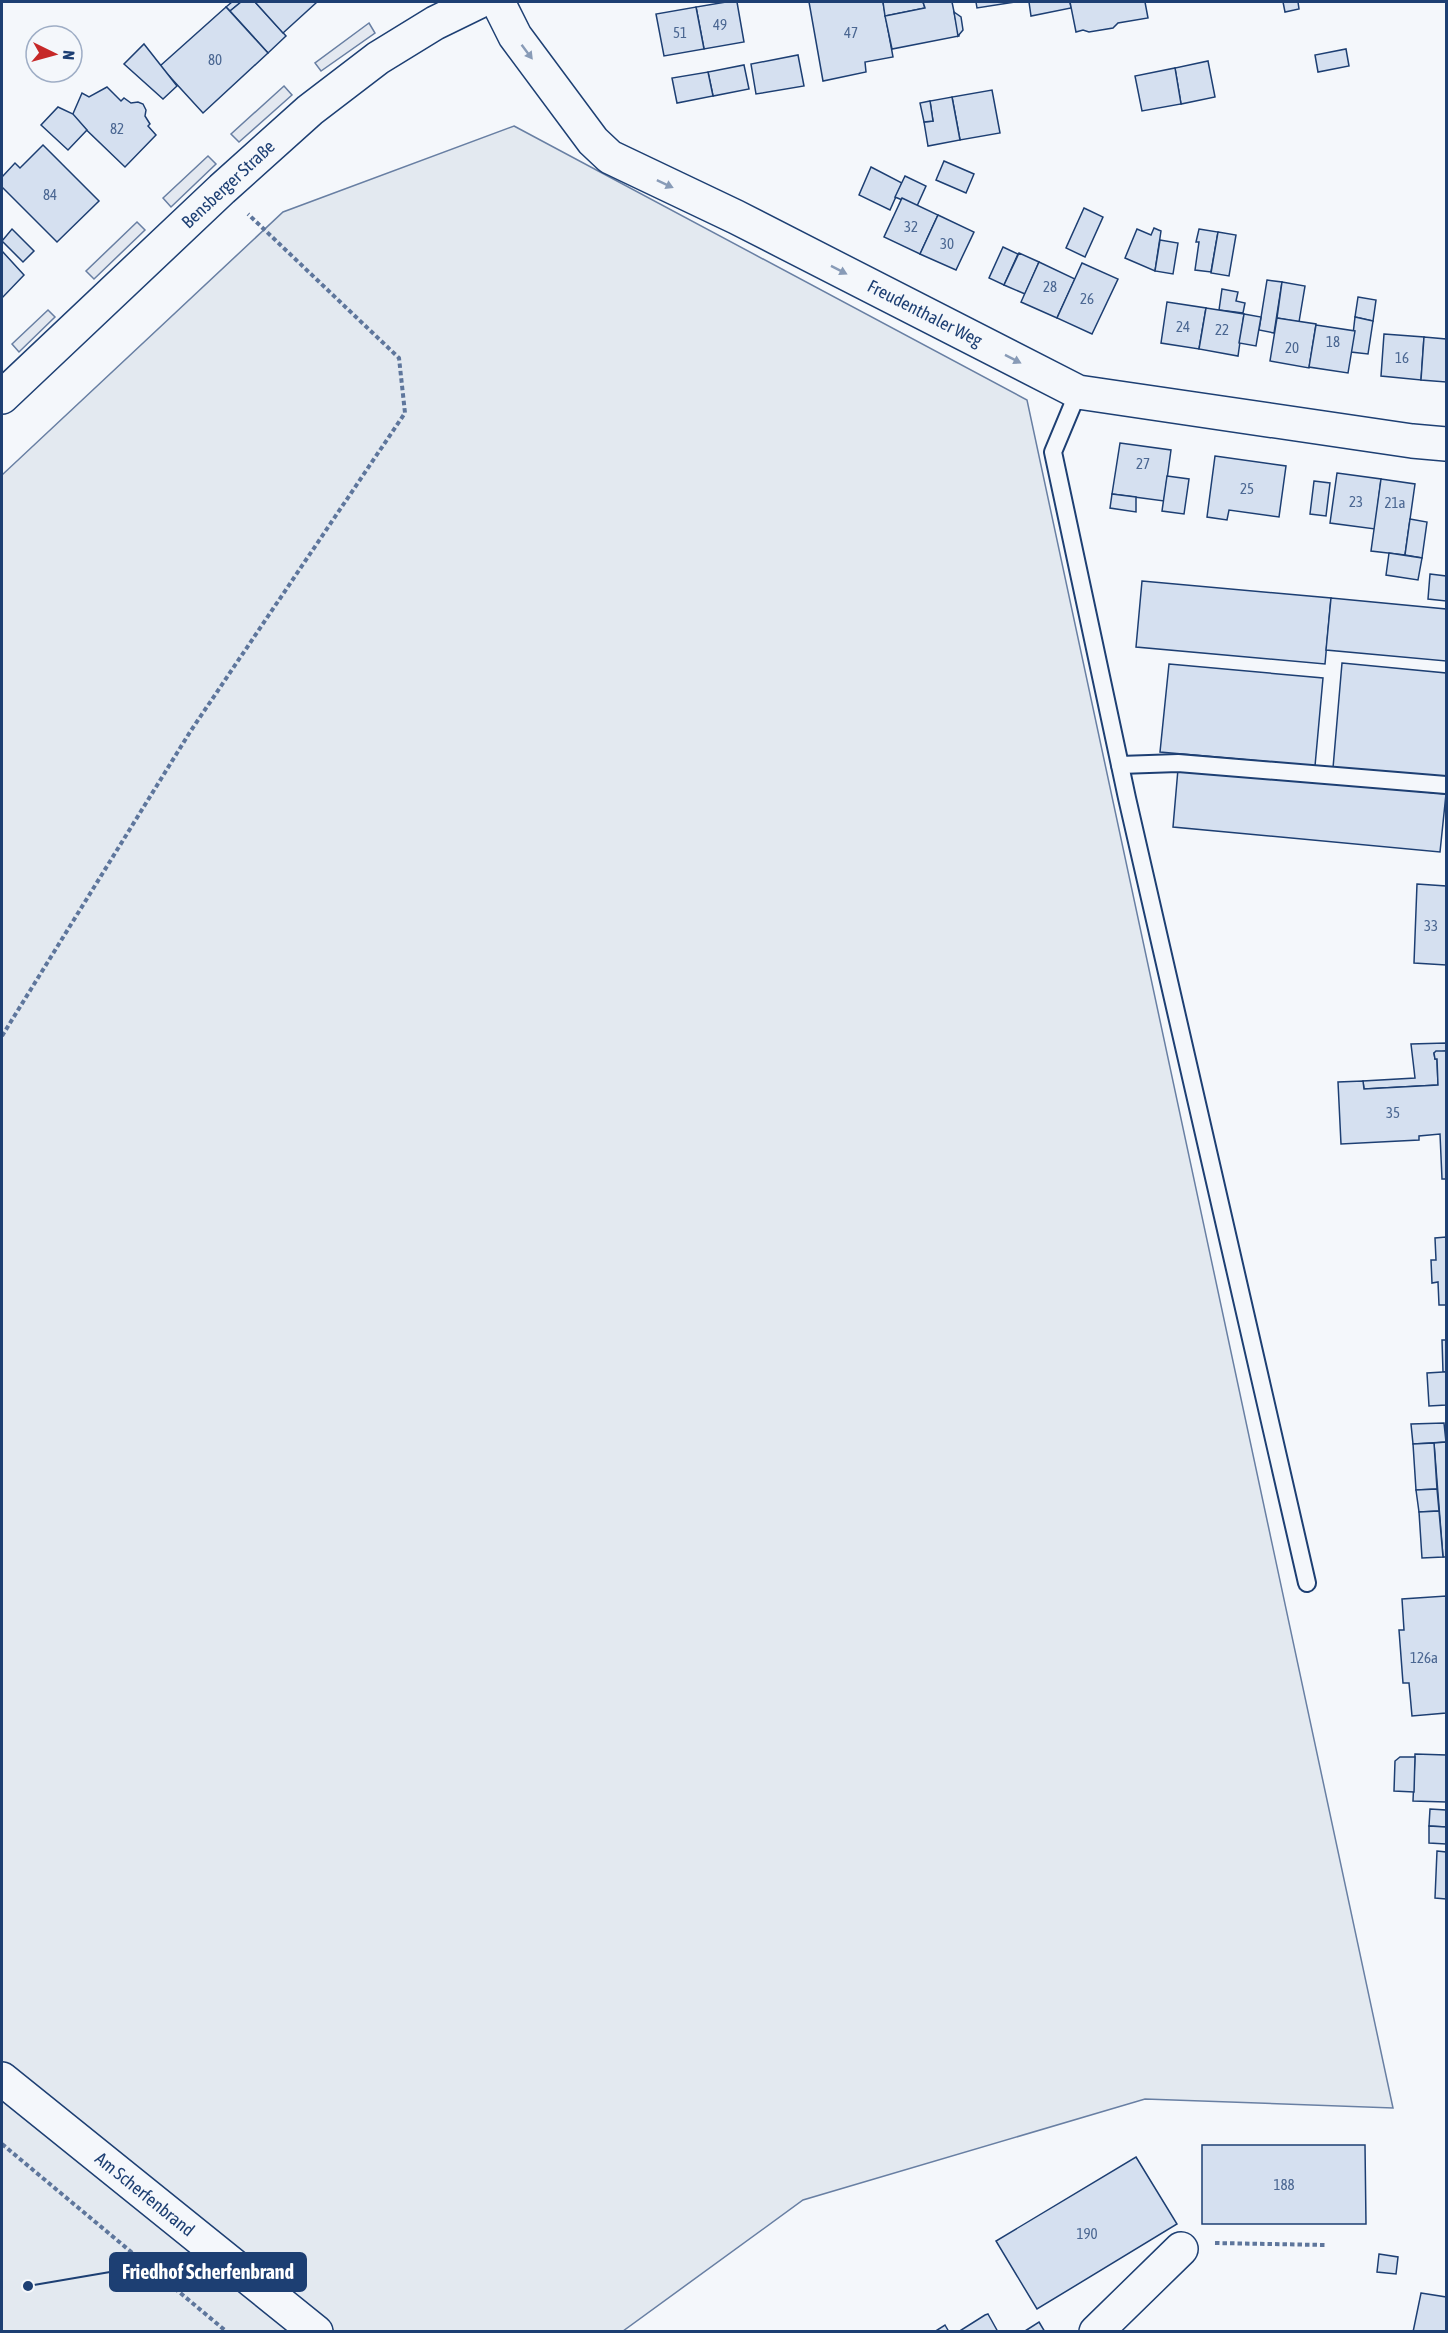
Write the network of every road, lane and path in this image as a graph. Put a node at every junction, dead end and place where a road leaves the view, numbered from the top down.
1 (478, 2) edge
2 (498, 2) edge
3 (222, 189) junction
4 (1078, 392) junction
5 (2, 397) edge
6 (1446, 444) edge
7 (1120, 765) junction
8 (1446, 785) edge
9 (2, 1036) edge
10 (1307, 1584) dead end
11 (2, 2079) edge
12 (2, 2144) edge
13 (1325, 2245) dead end
14 (1181, 2248) joint
15 (227, 2331) edge
16 (316, 2331) edge
17 (1096, 2331) edge

1 - 3 street, Bensberger Straße
2 -> 4 street, Freudenthaler Weg
3 - 5 street, Bensberger Straße
3 - 9 path
4 - 6 street, Freudenthaler Weg
4 - 7 lane
7 - 8 lane
7 - 10 lane
11 - 16 street, Am Scherfenbrand
12 - 15 path
13 - 14 path
14 - 17 street

